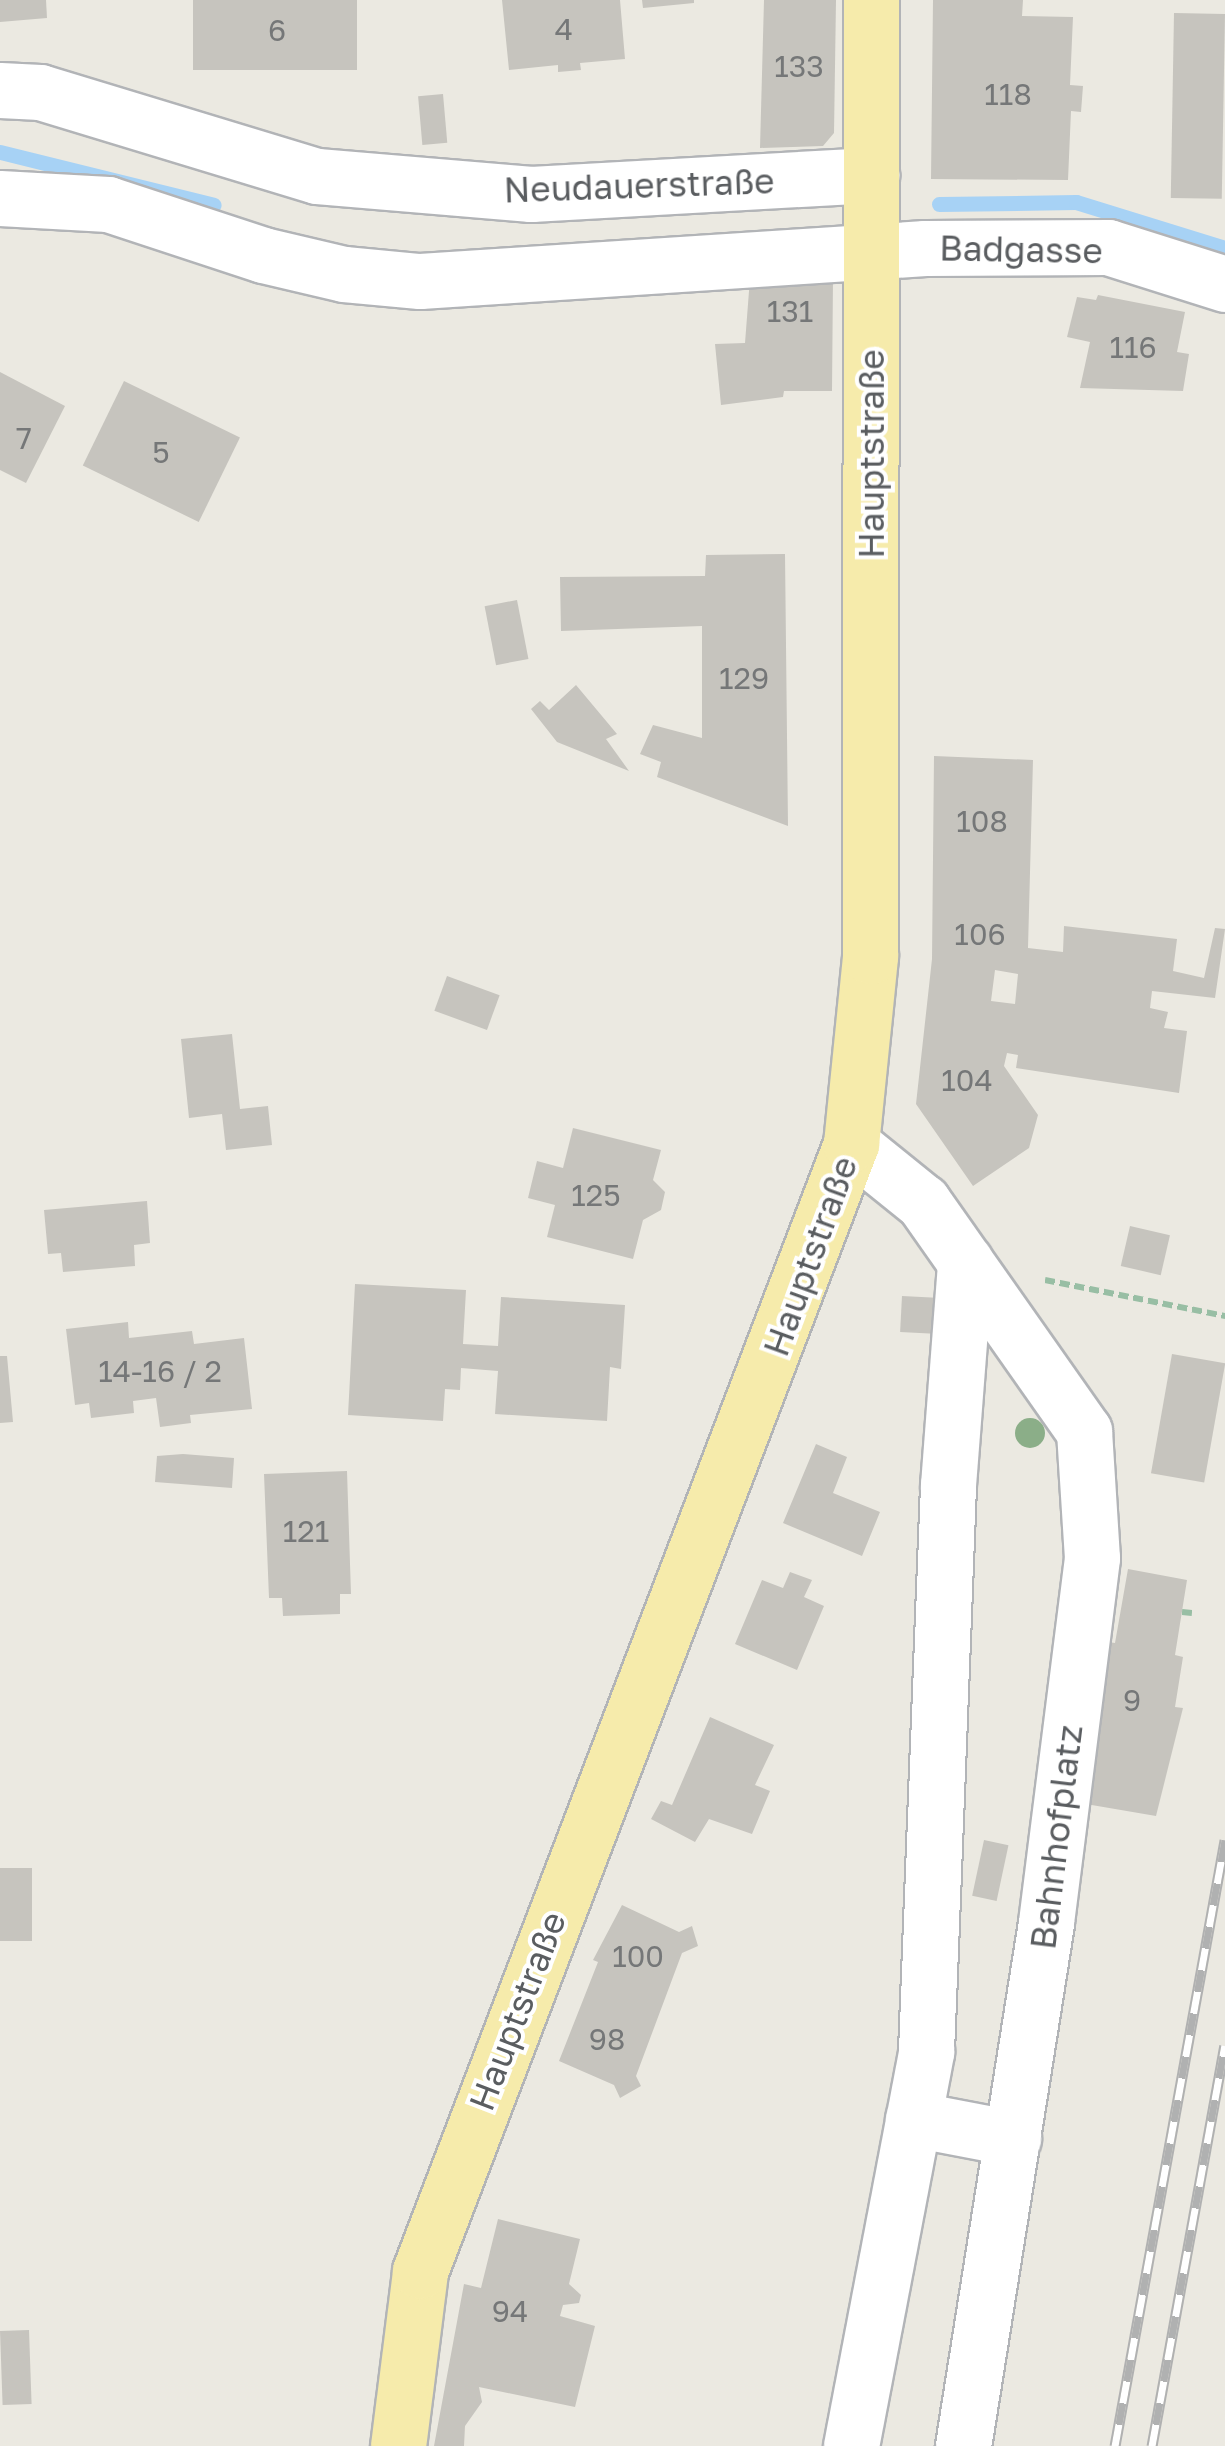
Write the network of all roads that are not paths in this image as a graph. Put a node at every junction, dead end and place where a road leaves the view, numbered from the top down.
1 (871, 0) edge
2 (0, 90) edge
3 (871, 175) junction
4 (0, 198) edge
5 (873, 252) junction
6 (1225, 284) edge
7 (851, 1144) junction
8 (965, 1262) junction
9 (913, 2119) junction
10 (1014, 2138) junction
11 (398, 2446) edge
12 (851, 2446) edge
13 (963, 2446) edge

1 - 3 main road, Hauptstraße
2 - 3 street, Neudauerstraße
3 - 5 main road, Hauptstraße
4 - 5 street
5 - 6 street, Badgasse
5 - 7 main road, Hauptstraße
7 - 8 street, Bahnhofplatz
7 - 11 main road, Hauptstraße
8 - 9 street
8 - 10 street, Bahnhofplatz
9 - 10 street
9 - 12 street
10 - 13 street, Bahnhofplatz

